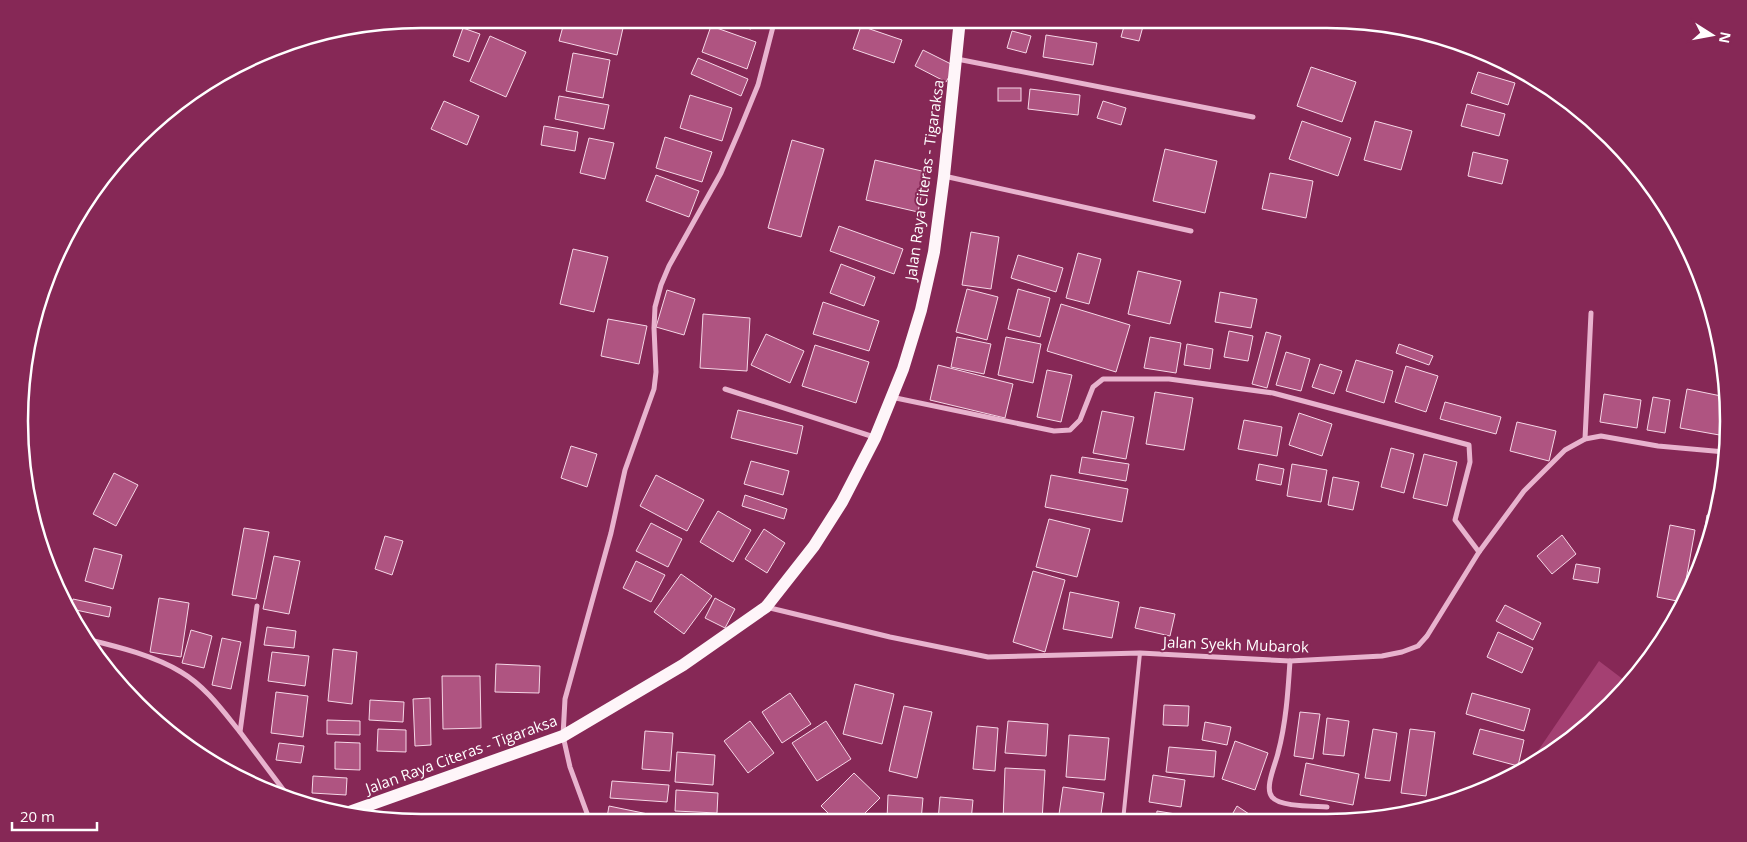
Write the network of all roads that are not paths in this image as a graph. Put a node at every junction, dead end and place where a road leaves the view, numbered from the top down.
1 (773, 28) edge
2 (959, 28) edge
3 (956, 59) junction
4 (1252, 117) dead end
5 (944, 176) junction
6 (1191, 231) dead end
7 (1591, 313) dead end
8 (725, 389) dead end
9 (891, 397) junction
10 (875, 438) junction
11 (1585, 438) junction
12 (1718, 451) edge
13 (1479, 552) junction
14 (257, 606) dead end
15 (766, 607) junction
16 (95, 641) edge
17 (1140, 653) junction
18 (1290, 661) junction
19 (240, 732) junction
20 (563, 736) junction
21 (282, 789) edge
22 (1327, 807) dead end
23 (358, 809) edge
24 (587, 814) edge
25 (1124, 814) edge

1 - 20 street
2 - 3 main road, Jalan Raya Citeras - Tigaraksa
3 - 4 street
3 - 5 main road, Jalan Raya Citeras - Tigaraksa
5 - 6 street
5 - 9 main road, Jalan Raya Citeras - Tigaraksa
7 - 11 street
8 - 10 street
9 - 10 main road, Jalan Raya Citeras - Tigaraksa
9 - 13 street
10 - 15 main road, Jalan Raya Citeras - Tigaraksa
11 - 12 street, Jalan Syekh Mubarok
11 - 13 street, Jalan Syekh Mubarok
13 - 18 street, Jalan Syekh Mubarok
14 - 19 street
15 - 17 street, Jalan Syekh Mubarok
15 - 20 main road, Jalan Raya Citeras - Tigaraksa
16 - 19 street
17 - 18 street, Jalan Syekh Mubarok
17 - 25 lane
18 - 22 street
19 - 21 street
20 - 23 main road, Jalan Raya Citeras - Tigaraksa
20 - 24 street

